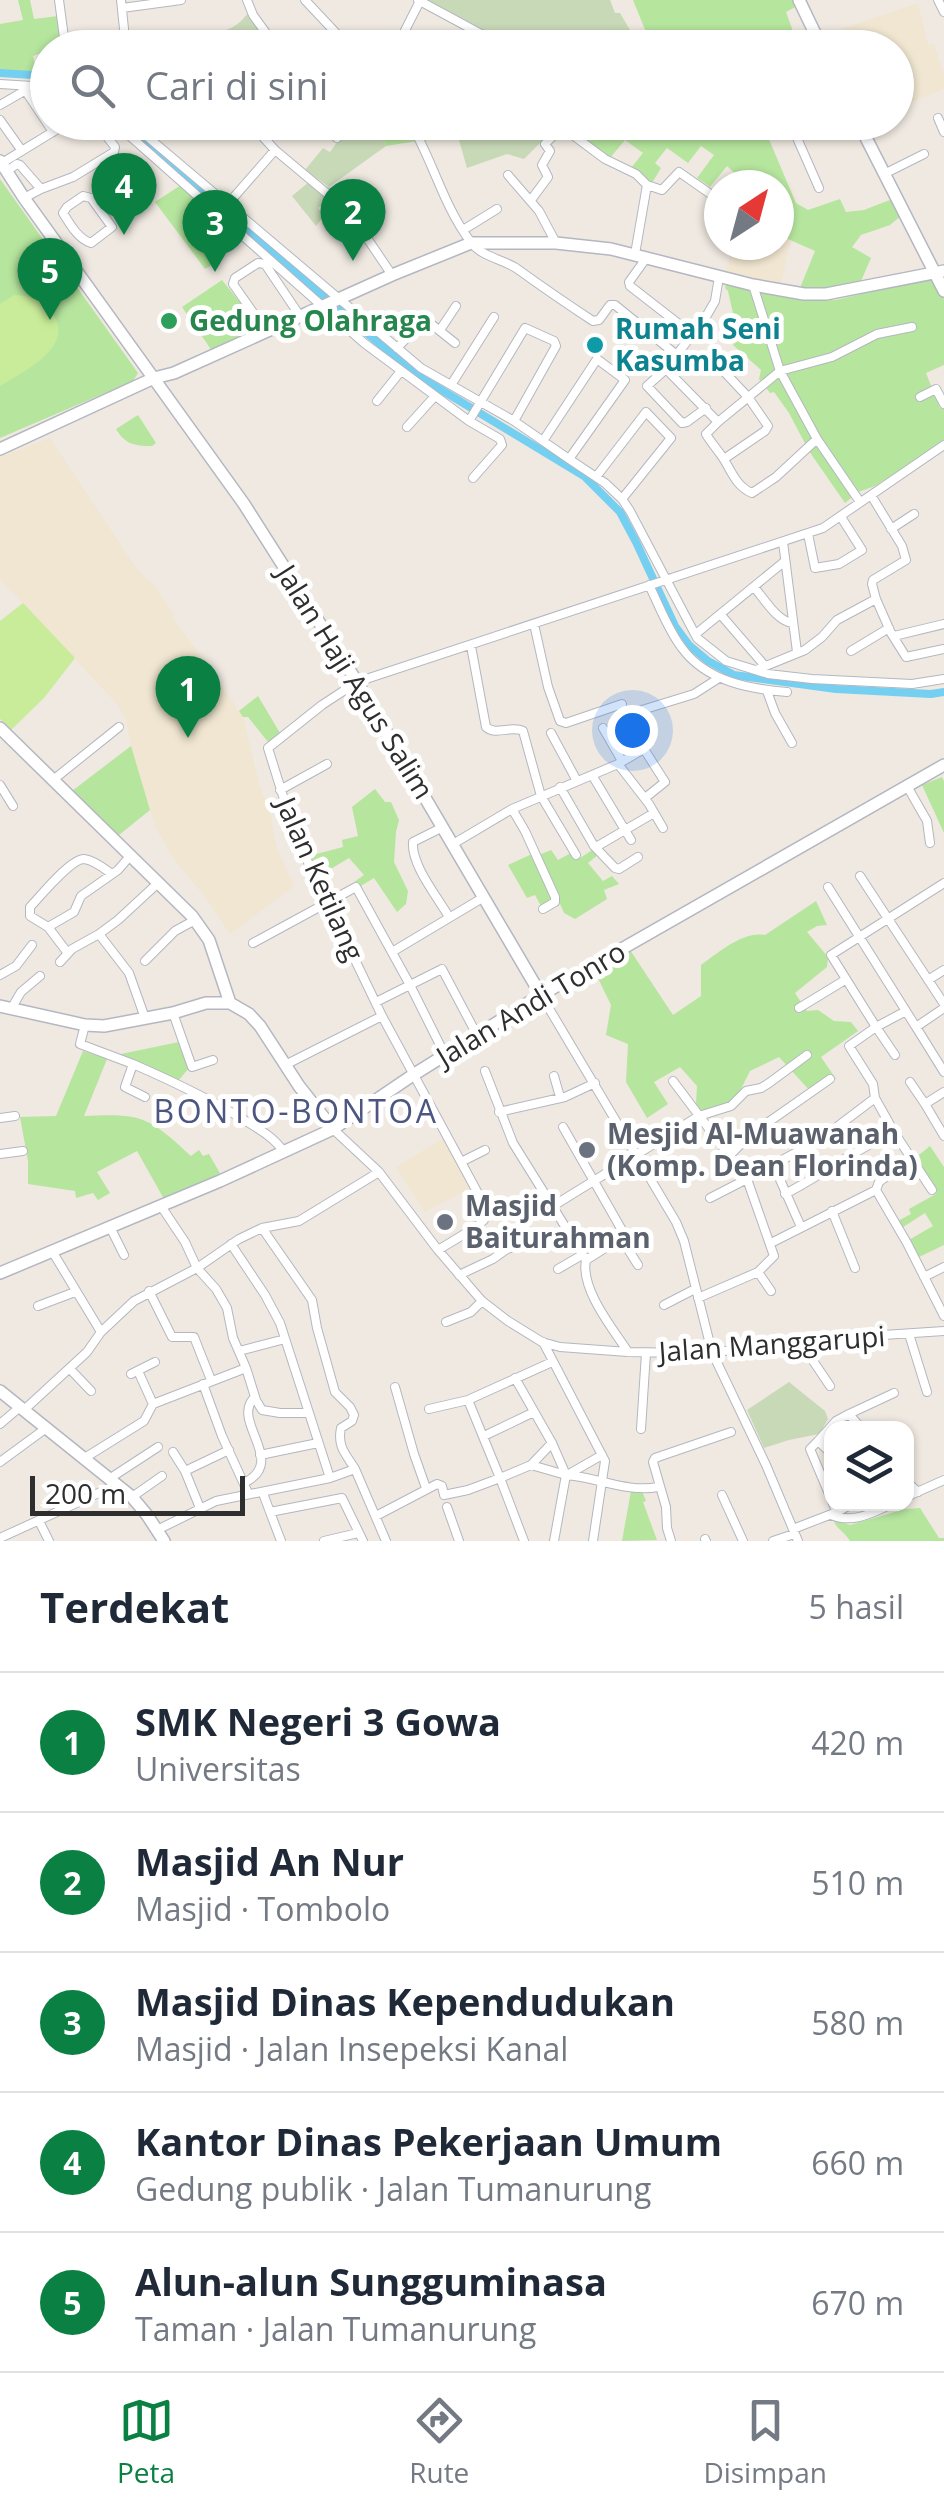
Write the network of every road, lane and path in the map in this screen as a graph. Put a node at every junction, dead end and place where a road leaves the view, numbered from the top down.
1 (60, 0) edge
2 (181, 0) edge
3 (247, 0) edge
4 (305, 0) edge
5 (799, 0) edge
6 (938, 0) edge
7 (419, 1) edge
8 (121, 4) edge
9 (944, 12) edge
10 (64, 30) edge
11 (124, 30) edge
12 (264, 30) edge
13 (333, 30) edge
14 (405, 30) edge
15 (478, 30) edge
16 (813, 30) edge
17 (0, 84) edge
18 (30, 86) edge
19 (30, 95) edge
20 (0, 105) edge
21 (938, 118) dead end
22 (0, 120) edge
23 (944, 132) edge
24 (40, 140) edge
25 (109, 140) edge
26 (134, 140) edge
27 (151, 140) edge
28 (264, 140) edge
29 (421, 140) edge
30 (548, 140) edge
31 (580, 140) edge
32 (798, 140) edge
33 (868, 140) edge
34 (275, 150) junction
35 (22, 151) junction
36 (924, 154) dead end
37 (3, 165) edge
38 (886, 173) junction
39 (508, 176) dead end
40 (647, 185) junction
41 (819, 188) dead end
42 (41, 189) junction
43 (704, 190) edge
44 (24, 198) junction
45 (531, 200) junction
46 (227, 205) junction
47 (496, 210) dead end
48 (464, 230) junction
49 (75, 232) junction
50 (54, 239) junction
51 (471, 244) junction
52 (556, 244) junction
53 (641, 256) junction
54 (940, 272) edge
55 (392, 275) junction
56 (720, 277) junction
57 (753, 285) junction
58 (944, 291) edge
59 (340, 300) junction
60 (456, 306) dead end
61 (323, 307) junction
62 (300, 316) junction
63 (494, 317) dead end
64 (912, 327) dead end
65 (440, 330) junction
66 (266, 331) junction
67 (693, 335) junction
68 (455, 343) dead end
69 (397, 348) junction
70 (678, 356) junction
71 (714, 361) dead end
72 (666, 369) junction
73 (401, 371) junction
74 (780, 371) junction
75 (154, 378) junction
76 (451, 386) junction
77 (940, 388) edge
78 (435, 396) junction
79 (748, 397) junction
80 (920, 397) dead end
81 (377, 402) dead end
82 (944, 404) edge
83 (480, 406) junction
84 (706, 408) junction
85 (470, 420) junction
86 (514, 422) junction
87 (718, 422) junction
88 (407, 427) dead end
89 (816, 439) junction
90 (542, 441) junction
91 (944, 445) edge
92 (0, 449) edge
93 (569, 458) junction
94 (724, 459) junction
95 (596, 477) junction
96 (473, 478) dead end
97 (872, 495) junction
98 (622, 499) junction
99 (860, 502) junction
100 (914, 514) dead end
101 (841, 517) junction
102 (891, 530) junction
103 (808, 534) junction
104 (783, 542) junction
105 (785, 561) junction
106 (665, 580) junction
107 (650, 585) junction
108 (754, 587) junction
109 (876, 599) junction
110 (721, 614) junction
111 (794, 622) junction
112 (534, 624) junction
113 (944, 624) edge
114 (891, 632) junction
115 (697, 634) dead end
116 (471, 646) junction
117 (944, 649) edge
118 (851, 651) dead end
119 (797, 652) junction
120 (760, 668) junction
121 (720, 678) junction
122 (944, 679) edge
123 (357, 682) junction
124 (768, 690) junction
125 (788, 692) dead end
126 (622, 704) dead end
127 (119, 728) dead end
128 (603, 728) dead end
129 (551, 733) dead end
130 (3, 737) edge
131 (792, 744) dead end
132 (644, 749) junction
133 (620, 762) junction
134 (327, 764) dead end
135 (944, 765) edge
136 (592, 775) junction
137 (53, 780) junction
138 (577, 780) junction
139 (0, 786) edge
140 (907, 786) junction
141 (560, 788) junction
142 (280, 790) junction
143 (542, 796) junction
144 (645, 798) junction
145 (13, 806) dead end
146 (512, 809) junction
147 (654, 814) junction
148 (443, 827) junction
149 (663, 828) dead end
150 (626, 830) junction
151 (631, 840) dead end
152 (930, 843) dead end
153 (453, 844) junction
154 (596, 847) junction
155 (576, 855) dead end
156 (130, 856) junction
157 (638, 857) dead end
158 (112, 874) junction
159 (860, 876) dead end
160 (944, 882) edge
161 (158, 883) junction
162 (828, 887) dead end
163 (484, 897) junction
164 (326, 901) junction
165 (543, 908) dead end
166 (449, 917) junction
167 (888, 919) junction
168 (195, 920) junction
169 (48, 928) junction
170 (99, 934) junction
171 (860, 935) junction
172 (253, 942) dead end
173 (32, 946) dead end
174 (67, 952) junction
175 (392, 952) junction
176 (146, 961) dead end
177 (60, 962) dead end
178 (944, 970) edge
179 (0, 975) edge
180 (40, 976) dead end
181 (845, 980) junction
182 (928, 980) junction
183 (410, 985) junction
184 (541, 995) junction
185 (376, 1002) junction
186 (230, 1003) junction
187 (944, 1006) edge
188 (5, 1008) edge
189 (799, 1008) dead end
190 (906, 1011) junction
191 (173, 1013) junction
192 (382, 1016) junction
193 (146, 1018) junction
194 (85, 1025) junction
195 (876, 1027) junction
196 (916, 1028) junction
197 (477, 1036) junction
198 (445, 1055) junction
199 (807, 1055) dead end
200 (894, 1055) dead end
201 (213, 1060) dead end
202 (133, 1064) junction
203 (285, 1065) junction
204 (484, 1071) dead end
205 (944, 1072) edge
206 (413, 1075) junction
207 (554, 1076) dead end
208 (830, 1079) dead end
209 (673, 1081) dead end
210 (910, 1082) dead end
211 (594, 1083) junction
212 (944, 1092) edge
213 (145, 1097) dead end
214 (560, 1097) junction
215 (875, 1098) junction
216 (925, 1104) junction
217 (500, 1112) junction
218 (15, 1116) dead end
219 (699, 1116) junction
220 (0, 1118) edge
221 (563, 1127) dead end
222 (333, 1129) junction
223 (894, 1132) junction
224 (943, 1133) edge
225 (485, 1150) dead end
226 (23, 1151) dead end
227 (284, 1152) junction
228 (0, 1154) edge
229 (636, 1154) junction
230 (730, 1155) junction
231 (462, 1161) junction
232 (774, 1166) junction
233 (379, 1172) junction
234 (888, 1175) dead end
235 (746, 1179) junction
236 (594, 1181) junction
237 (876, 1190) junction
238 (932, 1190) dead end
239 (785, 1194) junction
240 (710, 1198) dead end
241 (161, 1206) junction
242 (553, 1206) junction
243 (832, 1211) junction
244 (801, 1226) junction
245 (110, 1227) junction
246 (262, 1228) junction
247 (621, 1238) junction
248 (535, 1242) dead end
249 (771, 1243) junction
250 (231, 1244) junction
251 (438, 1250) junction
252 (52, 1251) junction
253 (124, 1255) dead end
254 (584, 1257) junction
255 (638, 1265) dead end
256 (944, 1267) edge
257 (197, 1268) junction
258 (855, 1268) dead end
259 (558, 1269) dead end
260 (758, 1272) junction
261 (0, 1273) edge
262 (459, 1276) junction
263 (924, 1277) junction
264 (771, 1290) dead end
265 (75, 1292) junction
266 (149, 1292) junction
267 (696, 1293) junction
268 (482, 1301) junction
269 (664, 1305) dead end
270 (38, 1306) dead end
271 (943, 1313) edge
272 (446, 1322) dead end
273 (944, 1331) edge
274 (101, 1332) junction
275 (908, 1334) junction
276 (286, 1339) junction
277 (542, 1342) junction
278 (801, 1344) junction
279 (239, 1351) junction
280 (628, 1352) junction
281 (712, 1352) junction
282 (646, 1354) junction
283 (155, 1362) dead end
284 (552, 1362) junction
285 (246, 1368) junction
286 (70, 1369) junction
287 (515, 1378) junction
288 (207, 1382) junction
289 (830, 1386) dead end
290 (394, 1388) dead end
291 (90, 1391) dead end
292 (927, 1392) dead end
293 (894, 1393) dead end
294 (1, 1394) edge
295 (255, 1397) junction
296 (468, 1400) junction
297 (153, 1404) junction
298 (22, 1409) junction
299 (429, 1410) dead end
300 (534, 1412) junction
301 (308, 1413) junction
302 (849, 1414) junction
303 (854, 1421) edge
304 (0, 1424) edge
305 (45, 1429) junction
306 (642, 1429) dead end
307 (731, 1432) dead end
308 (484, 1436) junction
309 (818, 1441) junction
310 (318, 1443) junction
311 (552, 1444) junction
312 (158, 1447) dead end
313 (824, 1447) edge
314 (228, 1450) junction
315 (173, 1452) dead end
316 (260, 1455) junction
317 (602, 1455) junction
318 (82, 1458) junction
319 (0, 1462) edge
320 (531, 1466) junction
321 (355, 1469) junction
322 (185, 1472) junction
323 (568, 1474) junction
324 (824, 1475) edge
325 (162, 1476) dead end
326 (820, 1477) junction
327 (500, 1478) junction
328 (333, 1479) junction
329 (604, 1480) junction
330 (944, 1480) edge
331 (112, 1482) junction
332 (658, 1487) junction
333 (824, 1487) edge
334 (246, 1488) junction
335 (914, 1488) edge
336 (425, 1489) junction
337 (918, 1492) junction
338 (914, 1494) edge
339 (722, 1495) dead end
340 (264, 1496) dead end
341 (132, 1497) junction
342 (342, 1498) junction
343 (447, 1507) dead end
344 (200, 1508) junction
345 (829, 1511) edge
346 (835, 1511) edge
347 (873, 1511) edge
348 (270, 1512) junction
349 (376, 1516) junction
350 (38, 1521) junction
351 (795, 1535) edge
352 (160, 1536) edge
353 (360, 1537) edge
354 (0, 1538) edge
355 (50, 1541) edge
356 (281, 1541) edge
357 (325, 1541) edge
358 (386, 1541) edge
359 (459, 1541) edge
360 (524, 1541) edge
361 (554, 1541) edge
362 (592, 1541) edge
363 (671, 1541) edge
364 (743, 1541) edge
365 (773, 1541) edge

1 - 10 street
2 - 8 street
3 - 12 street
4 - 13 street
5 - 16 street
6 - 9 street
7 - 14 street
7 - 15 street
8 - 11 street
17 - 18 street
19 - 20 street
21 - 23 street
22 - 35 street
24 - 35 street
25 - 42 street
26 - 61 street
27 - 46 street
28 - 34 street
29 - 48 street
30 - 45 street
31 - 40 street
32 - 41 street
33 - 38 street
34 - 46 street
34 - 55 street
35 - 37 street
36 - 38 street
37 - 42 street
37 - 44 street, Jalan Haji Agus Salim
38 - 54 street
39 - 45 street
40 - 43 street
40 - 53 street
42 - 44 street
44 - 50 street, Jalan Haji Agus Salim
45 - 52 street
46 - 59 street
47 - 48 street
48 - 51 street
49 - 49 street
49 - 50 street
50 - 75 street, Jalan Haji Agus Salim
51 - 52 street
51 - 55 street
51 - 70 street
52 - 53 street
53 - 56 street
53 - 67 street
54 - 57 street
54 - 58 street
55 - 59 street
56 - 57 street
56 - 67 street
57 - 74 street
59 - 61 street
59 - 69 street
60 - 65 street
61 - 62 street
61 - 73 street
62 - 66 street
62 - 66 street
63 - 76 street
64 - 74 street
65 - 68 street
65 - 69 street
66 - 75 street
67 - 70 street
69 - 76 street
70 - 72 street
71 - 79 street
72 - 84 street
72 - 84 street
73 - 78 street
73 - 81 street
74 - 79 street
74 - 89 street
75 - 92 street
75 - 123 street, Jalan Haji Agus Salim
76 - 83 street
77 - 80 street
77 - 82 street
78 - 85 street
78 - 88 street
79 - 87 street
79 - 94 street
83 - 85 street
83 - 86 street
83 - 86 street
84 - 87 street
85 - 96 street
86 - 90 street
87 - 94 street
89 - 94 street
89 - 99 street
90 - 93 street
90 - 93 street
91 - 97 street
93 - 95 street
95 - 98 street
95 - 98 street
97 - 99 street
97 - 102 street
98 - 106 street
99 - 101 street
100 - 102 street
101 - 103 street
101 - 103 street
102 - 109 street
103 - 104 street
104 - 105 street
104 - 106 street
105 - 108 street
105 - 111 street
106 - 107 street
106 - 120 street
107 - 112 street
107 - 121 street
108 - 110 street
108 - 111 street
109 - 114 street
109 - 119 street
110 - 115 street
110 - 120 street
111 - 119 street
112 - 116 street
112 - 126 street
113 - 114 street
114 - 117 street
114 - 118 street
116 - 123 street
116 - 143 street
119 - 120 street
120 - 122 street
121 - 124 street
121 - 132 street
123 - 142 street, Jalan Ketilang
123 - 148 street, Jalan Haji Agus Salim
124 - 125 street
124 - 131 street
127 - 137 street
128 - 133 street
129 - 138 street
130 - 137 street
132 - 133 street
132 - 144 street
133 - 136 street
133 - 144 street
134 - 142 street
135 - 140 street, Jalan Andi Tonro
136 - 138 street
136 - 150 street
137 - 156 street
138 - 141 street
139 - 145 street
140 - 152 street
140 - 184 street, Jalan Andi Tonro
141 - 143 street
141 - 154 street
142 - 164 street, Jalan Ketilang
143 - 146 street
143 - 155 street
144 - 147 street
146 - 153 street
146 - 165 street
147 - 149 street
147 - 150 street
148 - 153 street, Jalan Haji Agus Salim
148 - 166 street
150 - 151 street
150 - 154 street
153 - 163 street, Jalan Haji Agus Salim
154 - 157 street
156 - 158 street
156 - 161 street
158 - 169 street
158 - 169 street
159 - 167 street
160 - 167 street
161 - 168 street
161 - 170 street
162 - 171 street
163 - 166 street
163 - 184 street, Jalan Haji Agus Salim
164 - 172 street
164 - 175 street
164 - 185 street, Jalan Ketilang
166 - 175 street
167 - 171 street
167 - 182 street
168 - 176 street
168 - 186 street
169 - 174 street
170 - 174 street
170 - 193 street
171 - 181 street
171 - 190 street
173 - 179 street
174 - 177 street
175 - 183 street
178 - 182 street
180 - 188 street
181 - 189 street
181 - 195 street
182 - 187 street
183 - 185 street
183 - 197 street
183 - 198 street
184 - 197 street, Jalan Andi Tonro
184 - 211 street
185 - 192 street, Jalan Ketilang
186 - 191 street
186 - 203 street
187 - 196 street
188 - 194 street
190 - 195 street
190 - 196 street
191 - 193 street
191 - 201 street
192 - 203 street
192 - 206 street, Jalan Ketilang
193 - 194 street
194 - 202 street
195 - 200 street
195 - 215 street
196 - 205 street
197 - 198 street, Jalan Andi Tonro
198 - 206 street, Jalan Andi Tonro
199 - 219 street
202 - 213 street
202 - 227 street
203 - 222 street
204 - 217 street
206 - 222 street, Jalan Andi Tonro
206 - 231 street, Jalan Ketilang
207 - 214 street
208 - 230 street
209 - 219 street
210 - 216 street
211 - 214 street
211 - 229 street
212 - 216 street
214 - 217 street
215 - 223 street
215 - 232 street
216 - 224 street
217 - 242 street
218 - 220 street
219 - 229 street
219 - 230 street
221 - 236 street
222 - 227 street, Jalan Andi Tonro
222 - 233 street, Jalan Manggarupi
223 - 238 street
223 - 239 street
225 - 231 street
226 - 228 street
227 - 241 street, Jalan Andi Tonro
229 - 236 street
229 - 267 street
230 - 235 street
231 - 251 street, Jalan Ketilang
232 - 235 street
232 - 239 street
233 - 246 street
233 - 251 street, Jalan Manggarupi
234 - 237 street
235 - 240 street
235 - 249 street
236 - 242 street
236 - 247 street
237 - 243 street
237 - 263 street
239 - 244 street
241 - 245 street, Jalan Andi Tonro
241 - 257 street
242 - 254 street
243 - 244 street
243 - 258 street
244 - 249 street
245 - 252 street, Jalan Andi Tonro
245 - 253 street
246 - 250 street
246 - 321 street
247 - 254 street
247 - 255 street
248 - 262 street
249 - 260 street
250 - 257 street
250 - 276 street
251 - 262 street, Jalan Manggarupi
252 - 261 street, Jalan Andi Tonro
252 - 265 street
254 - 259 street
254 - 280 street
256 - 263 street
257 - 266 street
257 - 279 street
260 - 264 street
260 - 267 street
262 - 268 street, Jalan Manggarupi
263 - 271 street
265 - 270 street
265 - 274 street
266 - 274 street
266 - 288 street
267 - 269 street
267 - 281 street
268 - 272 street
268 - 277 street, Jalan Manggarupi
273 - 275 street, Jalan Manggarupi
274 - 286 street
275 - 278 street, Jalan Manggarupi
275 - 292 street
276 - 279 street
276 - 301 street
277 - 280 street, Jalan Manggarupi
277 - 284 street
278 - 281 street, Jalan Manggarupi
278 - 289 street
279 - 285 street
280 - 282 street, Jalan Manggarupi
281 - 282 street, Jalan Manggarupi
281 - 351 street
282 - 306 street
283 - 297 street
284 - 287 street
284 - 317 street
285 - 288 street
285 - 295 street
286 - 291 street
286 - 298 street
287 - 296 street
287 - 300 street
288 - 297 street
288 - 314 street
290 - 336 street
293 - 302 street
294 - 298 street
295 - 301 street
295 - 316 street
296 - 299 street
296 - 308 street
297 - 318 street
298 - 304 street
298 - 305 street
300 - 308 street
300 - 311 street
301 - 310 street
302 - 303 street
302 - 309 street
305 - 318 street
305 - 319 street
307 - 332 street
308 - 327 street
309 - 313 street
309 - 326 street
310 - 316 street
310 - 328 street
311 - 320 street
311 - 323 street
312 - 331 street
314 - 322 street
314 - 334 street
315 - 322 street
316 - 334 street
317 - 323 street
317 - 329 street
318 - 331 street
320 - 323 street
320 - 327 street
321 - 328 street
321 - 349 street
322 - 344 street
323 - 329 street
323 - 361 street
324 - 326 street
325 - 341 street
326 - 333 street
327 - 336 street
327 - 360 street
328 - 334 street
328 - 342 street
329 - 332 street
329 - 362 street
330 - 337 street
331 - 341 street
331 - 350 street
332 - 363 street
334 - 344 street
335 - 337 street
336 - 349 street
337 - 338 street
339 - 364 street
340 - 348 street
341 - 352 street
342 - 348 street
342 - 353 street
343 - 359 street
344 - 352 street
345 - 351 street
346 - 347 street
348 - 356 street
349 - 358 street
350 - 354 street
350 - 355 street
351 - 365 street
353 - 357 street

